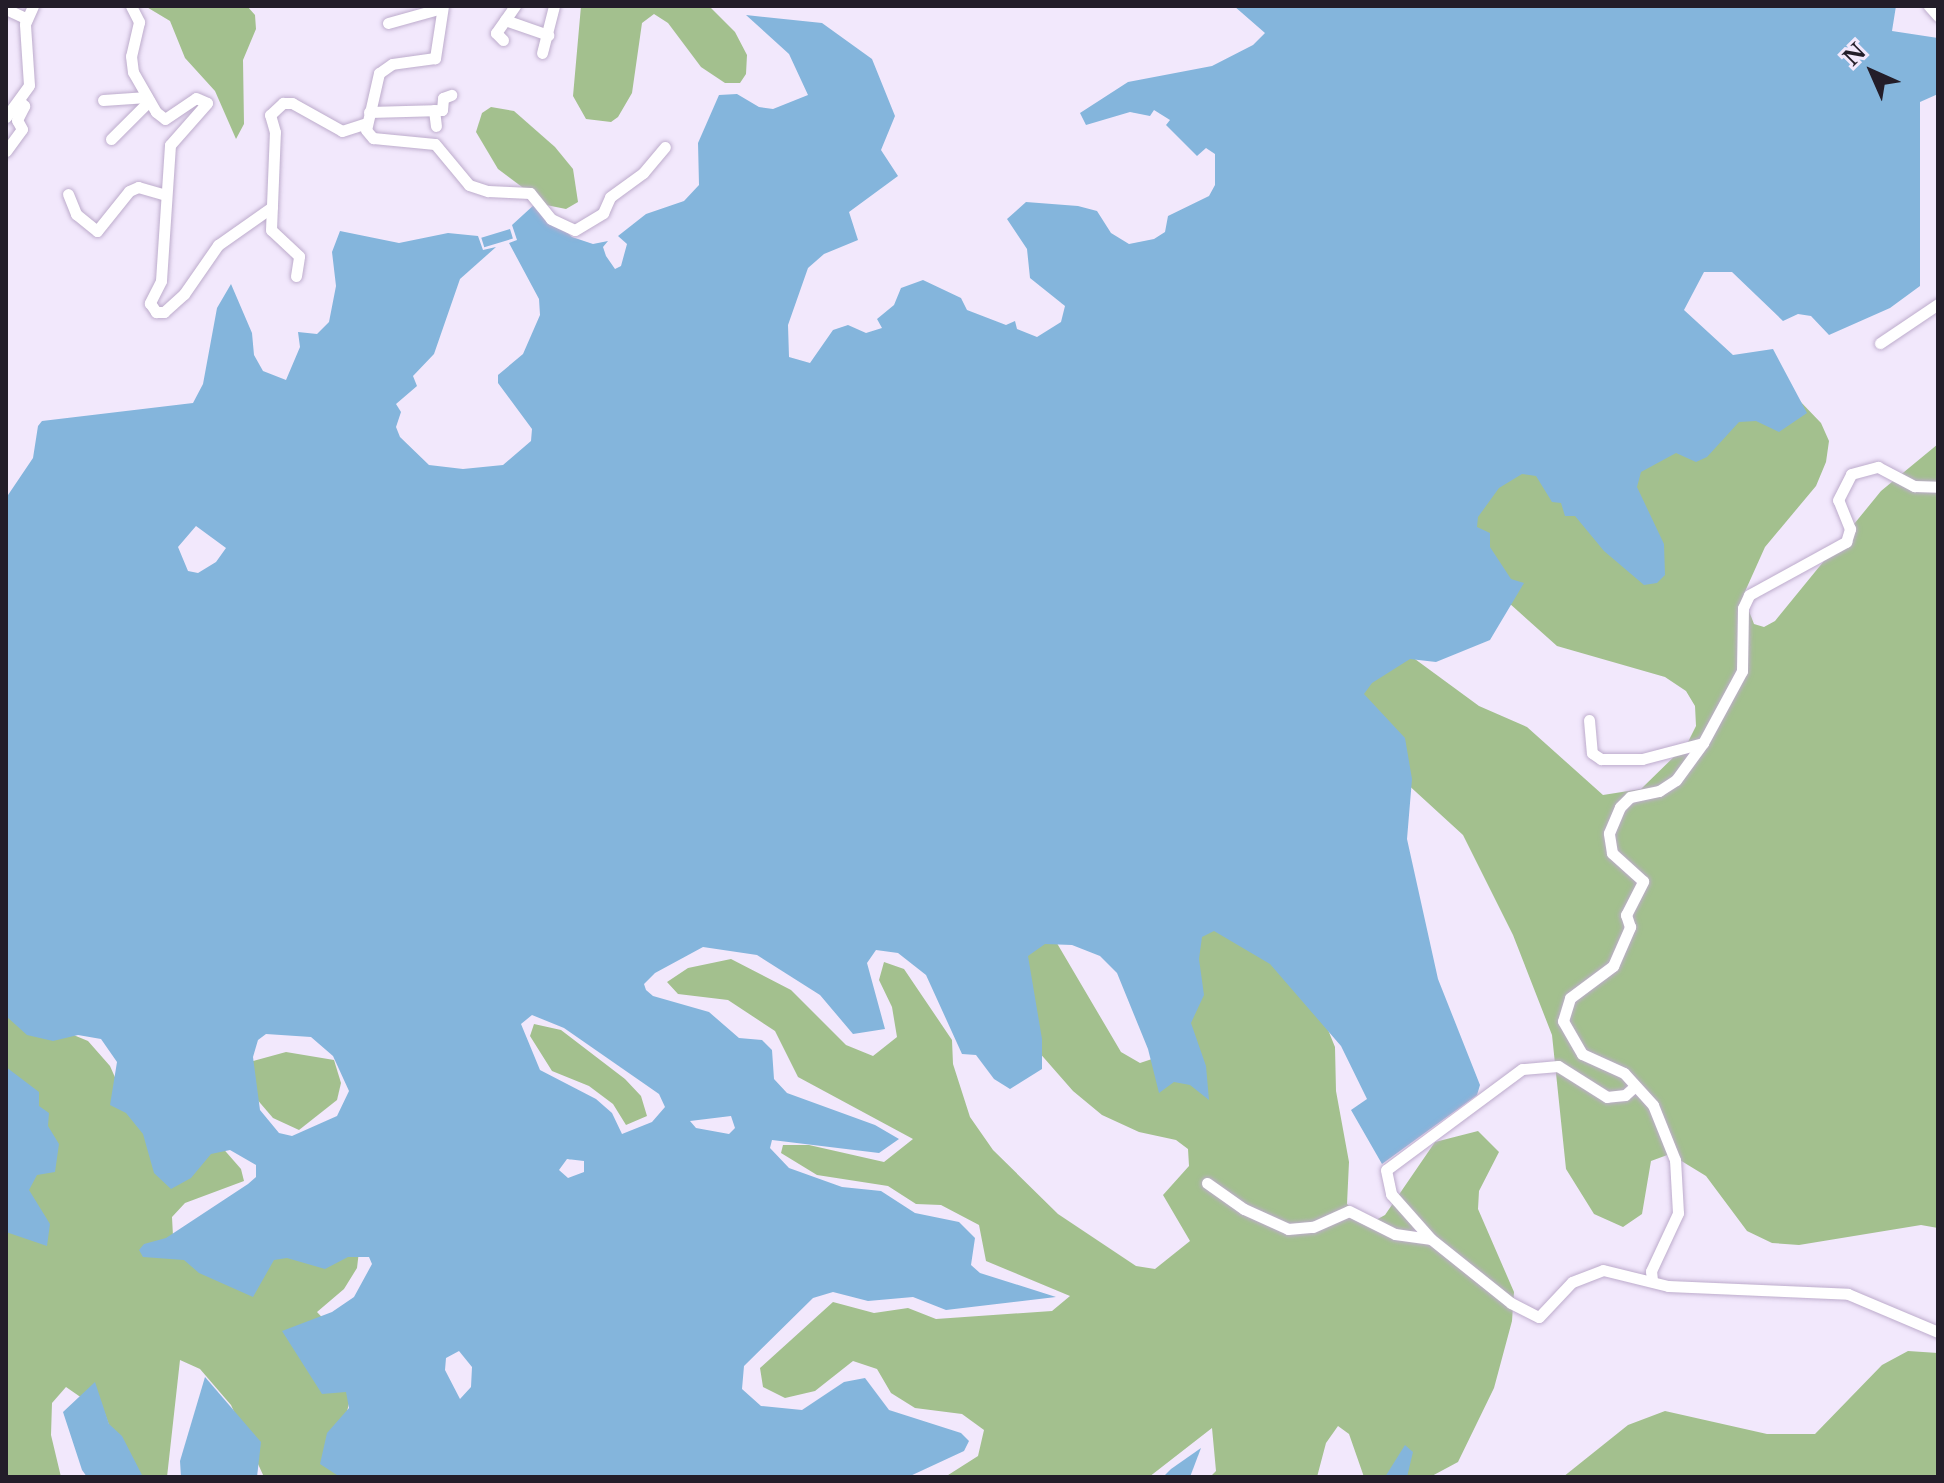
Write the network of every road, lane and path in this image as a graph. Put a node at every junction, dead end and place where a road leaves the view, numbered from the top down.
1 (33, 6) edge
2 (131, 6) edge
3 (515, 6) edge
4 (554, 6) edge
5 (1929, 6) edge
6 (442, 7) edge
7 (6, 9) edge
8 (1938, 16) edge
9 (27, 19) junction
10 (505, 20) junction
11 (388, 23) dead end
12 (548, 35) junction
13 (503, 40) dead end
14 (542, 53) dead end
15 (451, 95) dead end
16 (148, 99) junction
17 (103, 100) dead end
18 (20, 101) junction
19 (434, 110) junction
20 (7, 115) edge
21 (368, 117) junction
22 (108, 123) dead end
23 (436, 126) dead end
24 (121, 127) junction
25 (111, 139) dead end
26 (665, 147) dead end
27 (6, 151) edge
28 (68, 194) dead end
29 (166, 195) junction
30 (272, 207) junction
31 (296, 276) dead end
32 (1938, 304) edge
33 (1880, 343) dead end
34 (1938, 487) edge
35 (1589, 720) dead end
36 (1703, 743) junction
37 (1634, 1087) junction
38 (1207, 1183) dead end
39 (1431, 1239) junction
40 (1652, 1280) junction
41 (1938, 1332) edge

1 - 9 street
2 - 16 street
3 - 10 street
4 - 12 street
5 - 8 street
6 - 11 street
6 - 21 street
7 - 9 street
9 - 18 street
10 - 12 street
10 - 13 street
12 - 14 street
15 - 19 street
16 - 17 street
16 - 24 street
16 - 29 street
18 - 20 street
18 - 27 street
19 - 21 street
19 - 23 street
21 - 26 street
21 - 30 street
22 - 24 street
24 - 25 street
28 - 29 street
29 - 30 street
30 - 31 street
32 - 33 street
34 - 36 street
35 - 36 street
36 - 37 street
37 - 39 street
37 - 40 street
38 - 39 street
39 - 40 street
40 - 41 street

